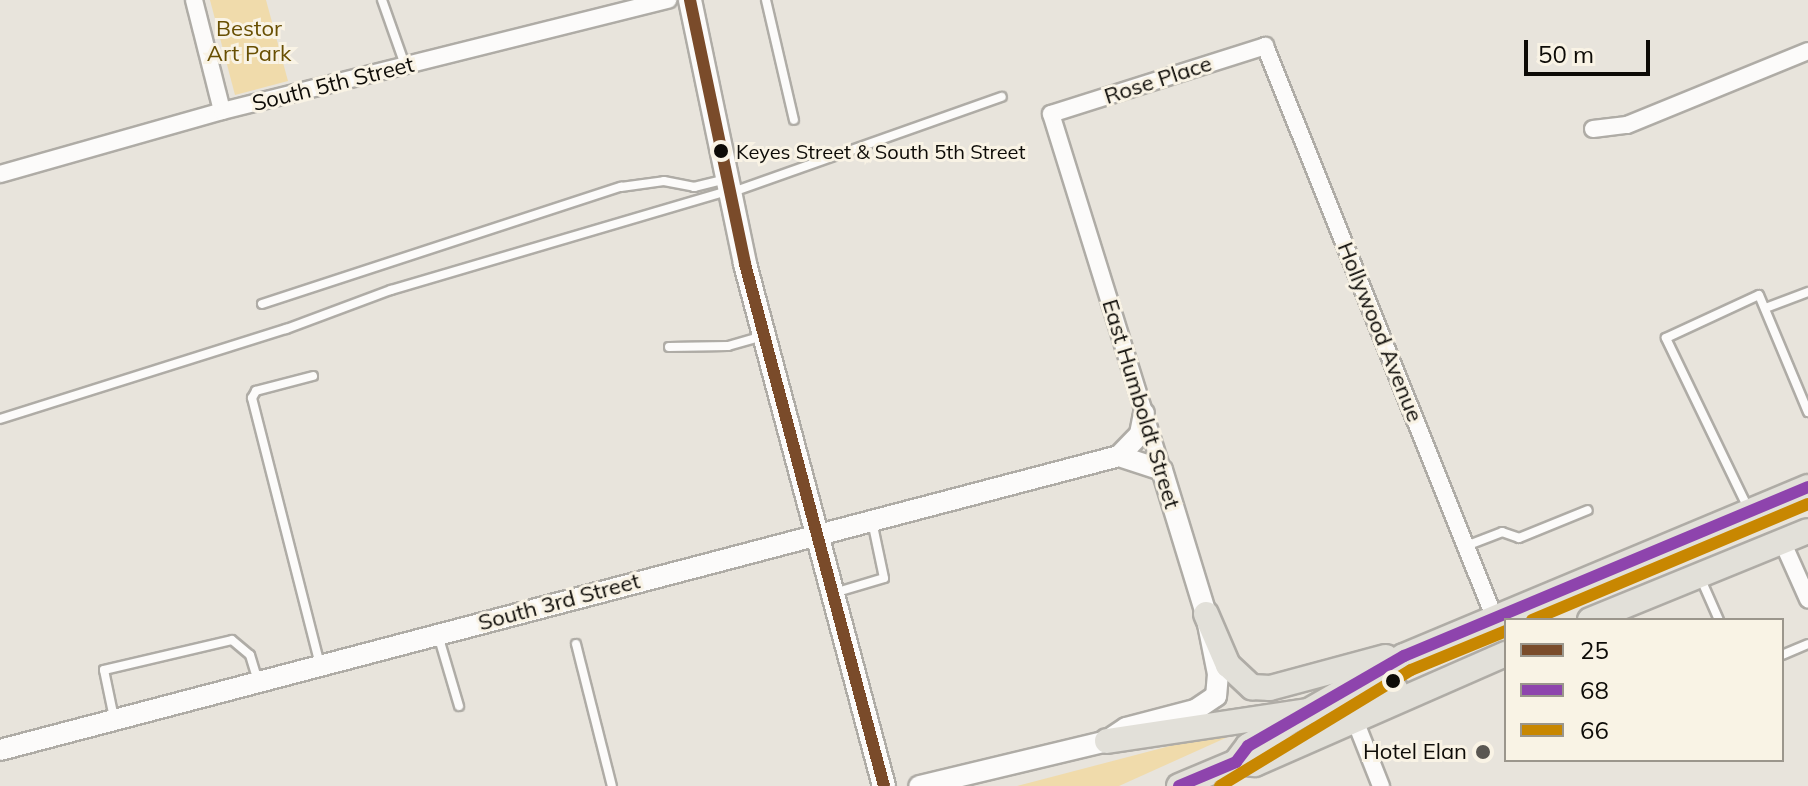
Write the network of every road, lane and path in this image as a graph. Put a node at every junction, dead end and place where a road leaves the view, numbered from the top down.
1 (194, 0) edge
2 (382, 0) edge
3 (668, 0) edge
4 (690, 0) edge
5 (766, 0) edge
6 (1265, 46) joint
7 (1808, 51) edge
8 (405, 66) junction
9 (1002, 97) dead end
10 (222, 111) junction
11 (1051, 114) joint
12 (794, 120) dead end
13 (1593, 129) dead end
14 (0, 174) edge
15 (732, 186) junction
16 (1808, 292) edge
17 (262, 304) dead end
18 (1768, 307) junction
19 (764, 336) junction
20 (669, 347) dead end
21 (313, 376) dead end
22 (1808, 412) edge
23 (1144, 413) junction
24 (0, 419) edge
25 (1119, 456) junction
26 (1162, 470) junction
27 (1808, 487) edge
28 (1588, 510) dead end
29 (1749, 512) junction
30 (872, 519) junction
31 (1808, 531) edge
32 (816, 534) junction
33 (1782, 541) junction
34 (1465, 546) junction
35 (1699, 575) junction
36 (830, 594) junction
37 (1808, 599) edge
38 (1206, 614) junction
39 (1595, 618) edge
40 (1718, 618) edge
41 (1495, 619) junction
42 (438, 634) junction
43 (576, 644) dead end
44 (1808, 644) edge
45 (1784, 654) edge
46 (1504, 655) edge
47 (1404, 656) junction
48 (321, 665) junction
49 (1444, 679) junction
50 (258, 682) junction
51 (459, 706) dead end
52 (1302, 714) junction
53 (115, 720) junction
54 (1356, 723) junction
55 (1107, 741) junction
56 (0, 750) edge
57 (1236, 762) junction
58 (612, 786) edge
59 (884, 786) edge
60 (919, 786) edge
61 (1179, 786) edge
62 (1381, 786) edge

1 - 10 street
2 - 8 lane
3 - 8 street, South 5th Street
4 - 15 main road
5 - 12 lane
6 - 11 street, Rose Place
6 - 34 street, Hollywood Avenue
7 - 13 street
8 - 10 street, South 5th Street
9 - 15 lane
10 - 14 street, South 5th Street
11 - 23 street, East Humboldt Street
15 - 17 lane
15 - 19 main road
15 - 24 lane
16 - 18 lane
18 - 22 lane
18 - 29 lane
19 - 20 lane
19 - 32 main road
21 - 48 lane
23 - 25 street
23 - 26 street, East Humboldt Street
25 - 26 street
25 - 30 street, South 3rd Street
26 - 38 street, East Humboldt Street
27 - 29 main road
28 - 34 lane
29 - 41 main road
30 - 32 street, South 3rd Street
30 - 36 lane
31 - 33 main road
32 - 36 main road
32 - 42 street, South 3rd Street
33 - 35 main road
33 - 37 street
34 - 41 street, Hollywood Avenue
35 - 39 main road
35 - 40 lane
36 - 59 main road
38 - 47 main road
38 - 55 street, East Humboldt Street
41 - 47 main road
42 - 48 street, South 3rd Street
42 - 51 lane
43 - 58 lane
44 - 45 lane
46 - 49 main road
47 - 52 main road
48 - 50 street, South 3rd Street
49 - 52 main road
49 - 54 main road
50 - 53 street, South 3rd Street
50 - 53 lane
52 - 55 main road
52 - 57 main road
53 - 56 street, South 3rd Street
54 - 57 main road
54 - 62 street
55 - 60 street
57 - 61 main road

